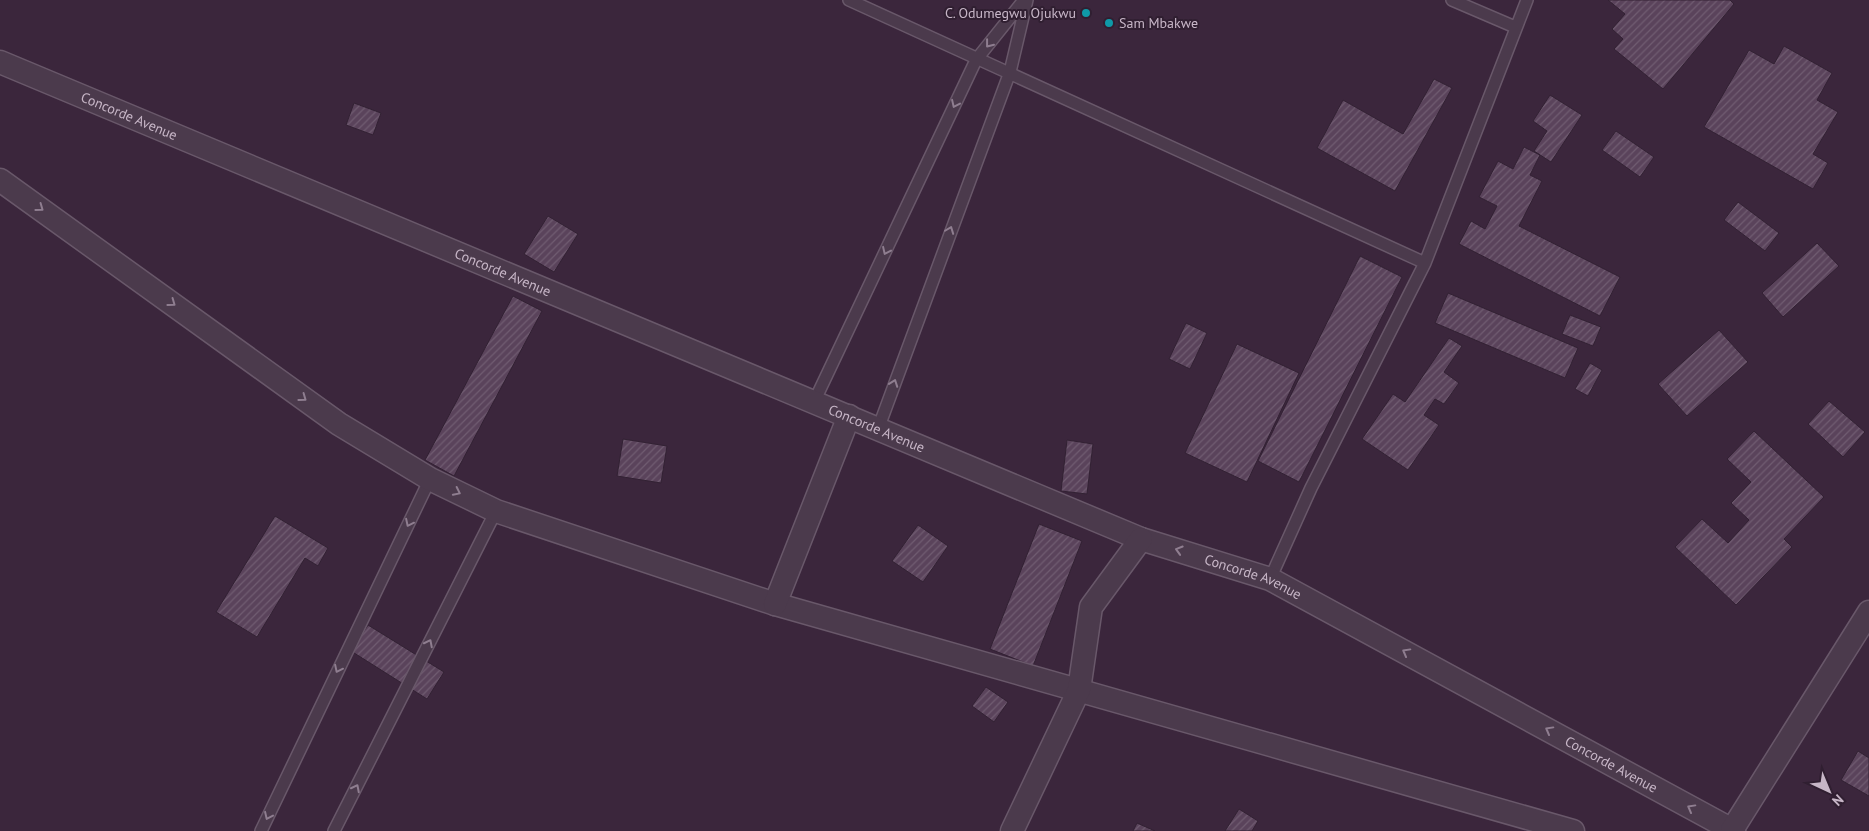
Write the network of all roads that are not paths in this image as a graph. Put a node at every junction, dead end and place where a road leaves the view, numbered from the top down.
1 (849, 0) edge
2 (1025, 0) edge
3 (1452, 0) edge
4 (1527, 0) edge
5 (1515, 27) junction
6 (976, 60) junction
7 (0, 62) edge
8 (1010, 72) junction
9 (0, 180) edge
10 (1425, 263) junction
11 (814, 402) junction
12 (849, 416) junction
13 (878, 429) junction
14 (430, 479) junction
15 (496, 511) junction
16 (1141, 539) junction
17 (1270, 579) junction
18 (775, 604) junction
19 (1869, 612) edge
20 (1079, 690) junction
21 (1733, 830) edge
22 (261, 831) edge
23 (334, 831) edge
24 (1012, 831) edge
25 (1573, 831) edge

1 - 6 lane
2 -> 6 lane
2 - 8 lane
3 - 5 lane
4 - 5 lane
5 - 10 lane
6 - 8 lane
6 -> 11 lane
7 - 11 street, Concorde Avenue
8 - 10 lane
13 -> 8 lane
9 -> 14 street
10 - 17 lane
11 - 12 street, Concorde Avenue
12 - 13 street, Concorde Avenue
12 - 18 street
13 - 16 street, Concorde Avenue
14 -> 15 street
14 -> 22 lane
15 - 18 street
23 -> 15 lane
17 -> 16 street, Concorde Avenue
16 - 20 street
21 -> 17 street, Concorde Avenue
18 - 20 street
19 - 21 street
20 - 24 street
20 - 25 street

